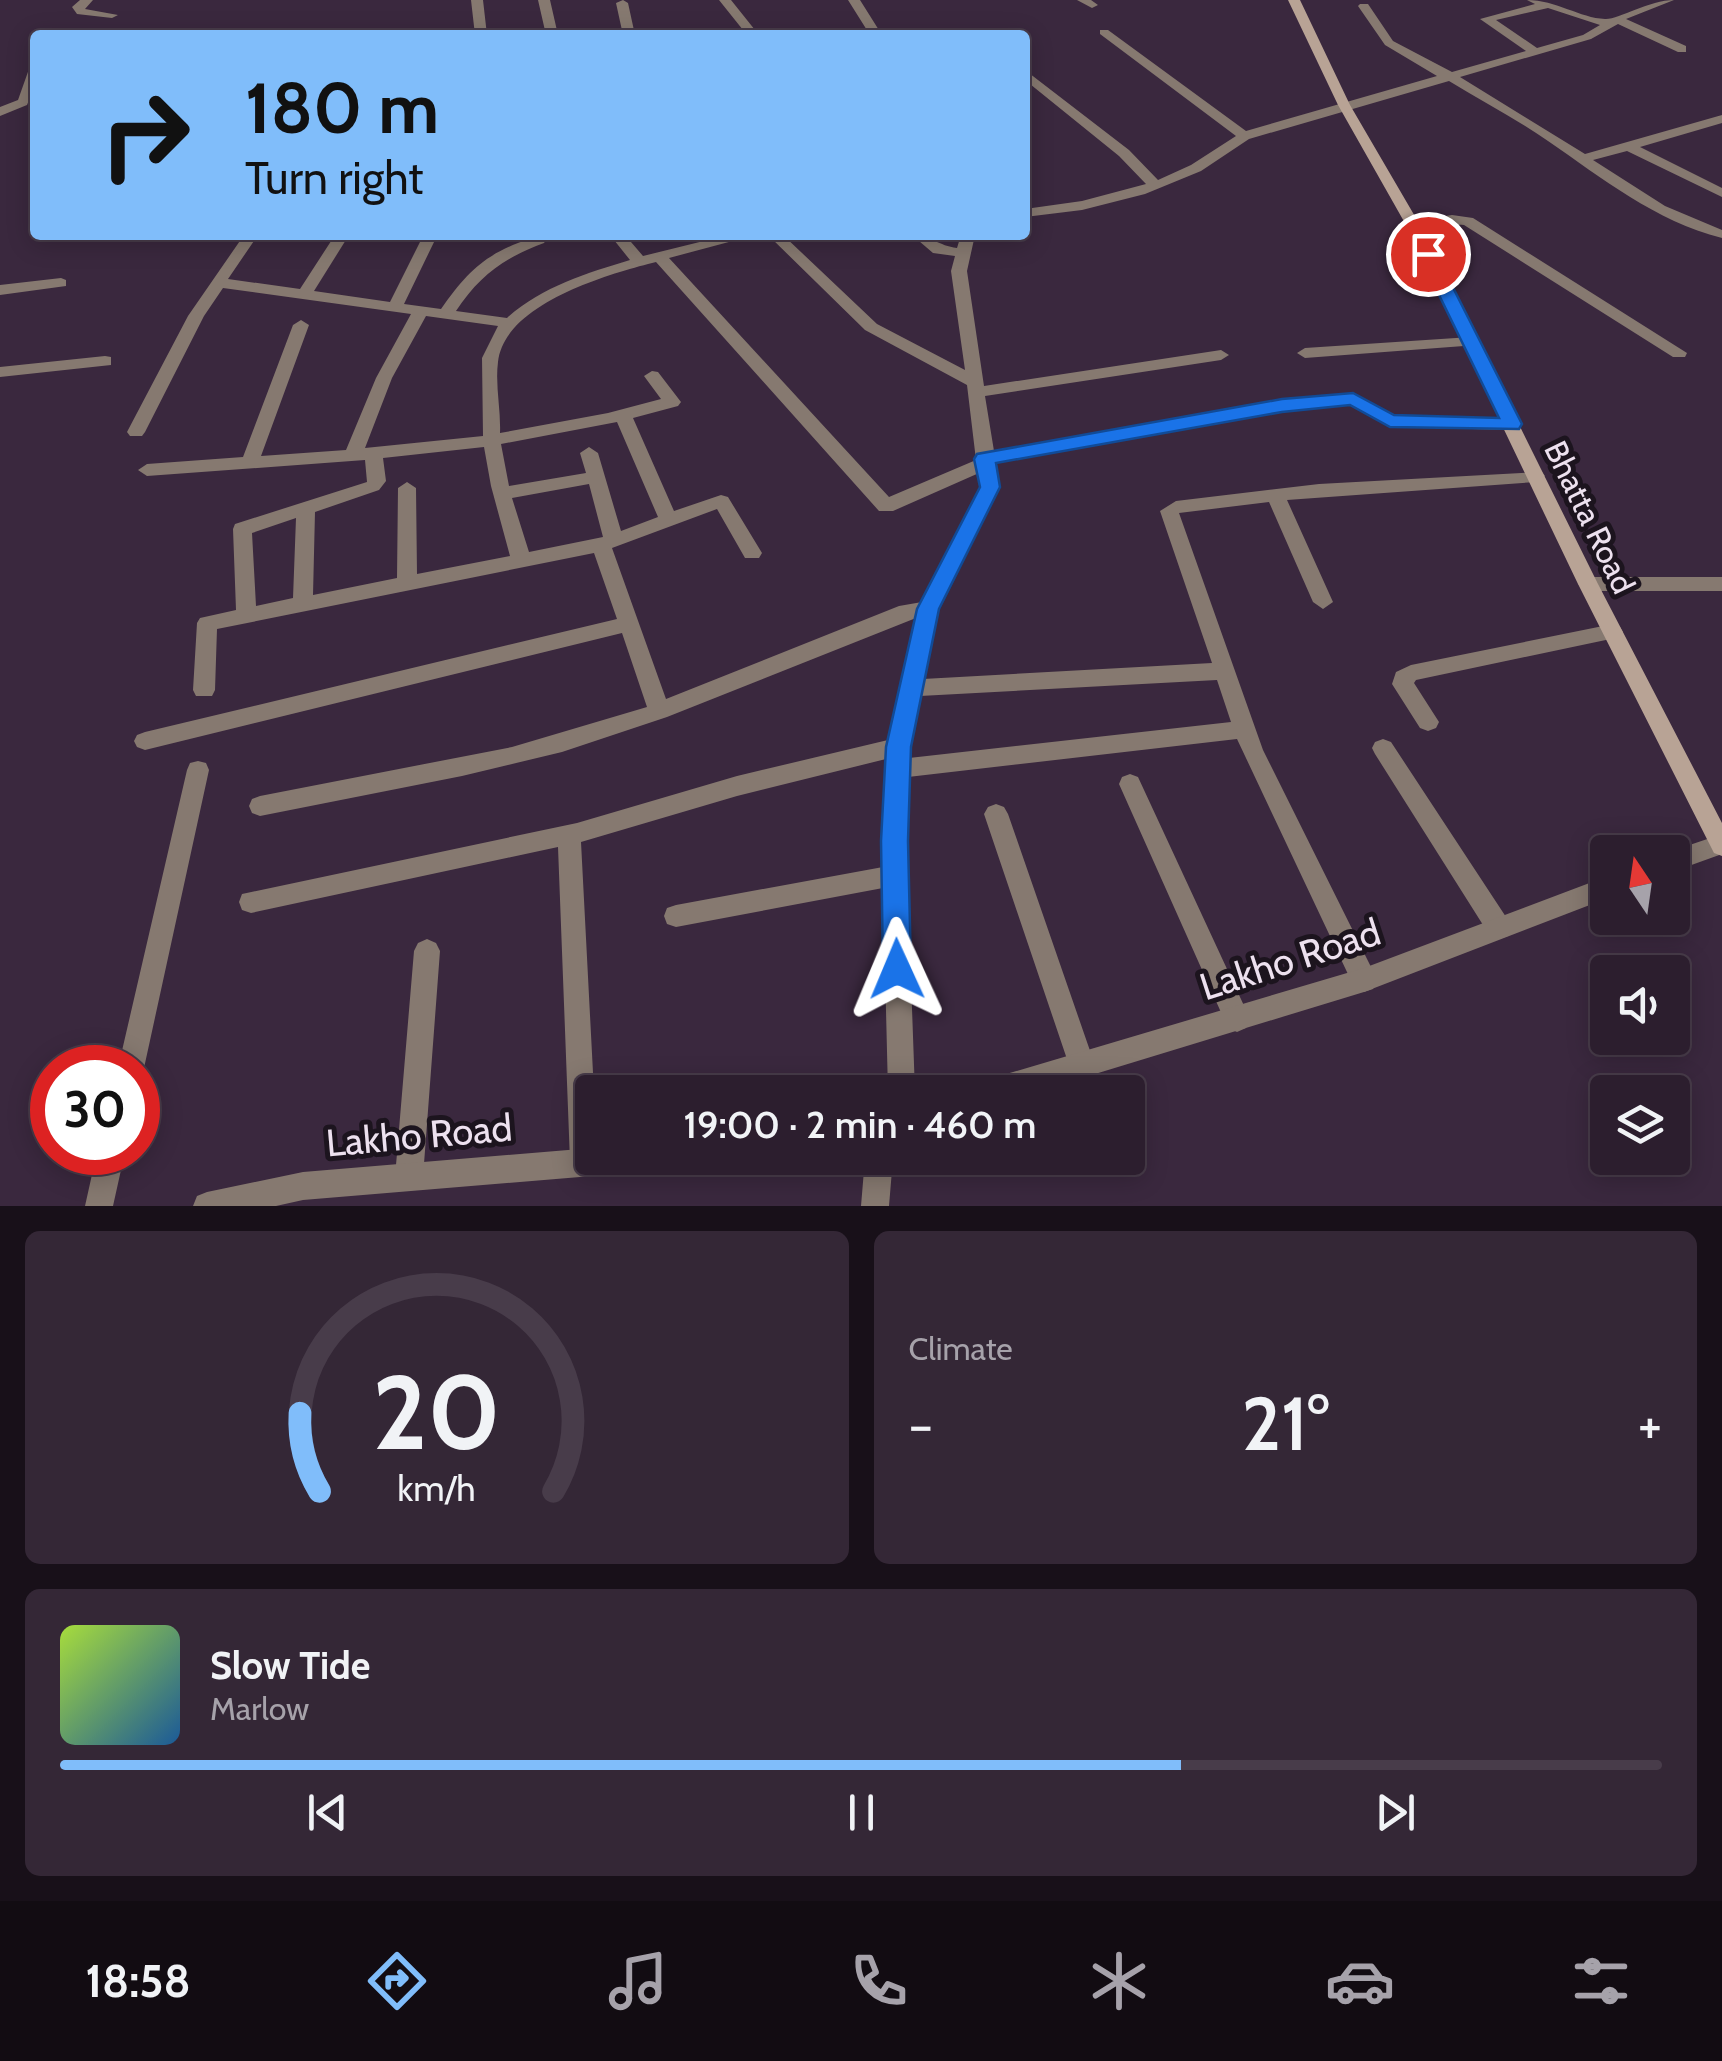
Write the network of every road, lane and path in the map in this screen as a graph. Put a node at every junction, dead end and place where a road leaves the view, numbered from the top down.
1 (87, 0) edge
2 (477, 0) edge
3 (544, 0) edge
4 (725, 0) edge
5 (854, 0) edge
6 (1294, 0) edge
7 (1533, 0) edge
8 (1666, 0) edge
9 (622, 3) dead end
10 (1548, 5) junction
11 (1364, 6) dead end
12 (112, 15) dead end
13 (1613, 22) junction
14 (480, 30) edge
15 (551, 30) edge
16 (628, 30) edge
17 (749, 30) edge
18 (873, 30) edge
19 (1104, 32) dead end
20 (1682, 49) dead end
21 (1536, 52) junction
22 (1445, 75) junction
23 (1030, 78) edge
24 (30, 82) edge
25 (1344, 105) junction
26 (0, 112) edge
27 (1722, 119) edge
28 (1244, 136) junction
29 (1628, 146) junction
30 (1580, 160) junction
31 (1154, 184) junction
32 (1722, 193) edge
33 (1030, 212) edge
34 (1413, 225) junction
35 (1722, 234) edge
36 (248, 240) edge
37 (339, 240) edge
38 (428, 240) dead end
39 (539, 240) edge
40 (621, 240) edge
41 (674, 240) edge
42 (728, 240) edge
43 (780, 240) edge
44 (926, 240) edge
45 (966, 244) edge
46 (683, 251) junction
47 (659, 256) junction
48 (640, 261) junction
49 (62, 283) dead end
50 (220, 283) junction
51 (0, 290) edge
52 (304, 295) junction
53 (395, 308) junction
54 (421, 311) junction
55 (445, 314) junction
56 (510, 324) junction
57 (301, 326) dead end
58 (1472, 342) junction
59 (1305, 352) dead end
60 (1679, 352) dead end
61 (1221, 354) dead end
62 (105, 360) dead end
63 (0, 372) edge
64 (652, 376) dead end
65 (976, 387) junction
66 (623, 416) junction
67 (1512, 424) junction
68 (136, 432) dead end
69 (492, 442) junction
70 (363, 452) junction
71 (589, 453) dead end
72 (985, 461) junction
73 (250, 462) junction
74 (147, 470) dead end
75 (1536, 476) junction
76 (596, 477) junction
77 (407, 488) dead end
78 (503, 493) junction
79 (1275, 495) junction
80 (306, 509) junction
81 (669, 521) junction
82 (608, 543) junction
83 (752, 553) dead end
84 (521, 560) junction
85 (407, 583) junction
86 (1588, 584) junction
87 (1722, 584) edge
88 (1323, 602) dead end
89 (303, 604) junction
90 (928, 609) junction
91 (246, 615) junction
92 (628, 624) junction
93 (1613, 632) junction
94 (1224, 672) junction
95 (911, 688) junction
96 (204, 690) dead end
97 (659, 711) junction
98 (1428, 722) dead end
99 (1245, 729) junction
100 (144, 741) dead end
101 (1383, 748) dead end
102 (898, 758) junction
103 (198, 770) dead end
104 (1130, 784) dead end
105 (260, 806) dead end
106 (996, 814) dead end
107 (570, 835) junction
108 (1722, 844) edge
109 (1690, 856) edge
110 (895, 874) junction
111 (1590, 894) edge
112 (251, 902) dead end
113 (676, 916) dead end
114 (1499, 928) junction
115 (426, 951) dead end
116 (1364, 980) junction
117 (1237, 1020) junction
118 (136, 1045) edge
119 (1083, 1068) junction
120 (580, 1075) edge
121 (901, 1075) edge
122 (1056, 1075) edge
123 (575, 1162) edge
124 (106, 1175) edge
125 (877, 1175) edge
126 (408, 1177) junction
127 (99, 1206) edge
128 (207, 1206) edge
129 (874, 1206) edge

1 - 12 street
2 - 14 street
3 - 15 street
4 - 17 street
5 - 18 street
6 - 25 main road, Bhatta Road
7 - 10 street
8 - 13 street
9 - 16 street
10 - 13 street
10 - 21 street
11 - 22 street
13 - 20 street
13 - 21 street
19 - 28 street
21 - 22 street
22 - 25 street
22 - 30 street
23 - 31 street
24 - 26 street
25 - 28 street
25 - 34 main road, Bhatta Road
27 - 29 street
28 - 31 street
29 - 30 street
29 - 32 street
30 - 35 street
31 - 33 street
34 - 58 main road, Bhatta Road
34 - 60 street
36 - 50 street
37 - 52 street
38 - 53 street
39 - 55 street
40 - 48 street
41 - 46 street
42 - 46 street
43 - 65 street
44 - 45 street
45 - 65 street
46 - 47 street
47 - 48 street
47 - 72 street
48 - 56 street
49 - 51 street
50 - 52 street
50 - 68 street
52 - 53 street
53 - 54 street
54 - 55 street
54 - 70 street
55 - 56 street
56 - 69 street
57 - 73 street
58 - 59 street
58 - 67 main road, Bhatta Road
61 - 65 street
62 - 63 street
64 - 66 street
65 - 72 street
66 - 69 street
66 - 81 street
67 - 72 street
67 - 75 main road, Bhatta Road
69 - 70 street
69 - 78 street
70 - 73 street
70 - 80 street
71 - 76 street
72 - 90 street
73 - 74 street
75 - 79 street
75 - 86 main road, Bhatta Road
76 - 78 street
76 - 82 street
77 - 85 street
78 - 84 street
79 - 88 street
79 - 94 street
80 - 89 street
80 - 91 street
81 - 82 street
81 - 83 street
82 - 84 street
82 - 92 street
84 - 85 street
85 - 89 street
86 - 87 street
86 - 93 main road, Bhatta Road
89 - 91 street
90 - 95 street
90 - 97 street
91 - 96 street
92 - 97 street
92 - 100 street
93 - 98 street
93 - 108 main road, Bhatta Road
94 - 95 street
94 - 99 street
95 - 102 street
97 - 105 street
99 - 102 street
99 - 116 street
101 - 114 street
102 - 107 street
102 - 110 street
103 - 118 street
104 - 117 street
106 - 119 street
107 - 112 street
107 - 120 street
108 - 109 street
110 - 113 street
110 - 121 street
111 - 114 street, Lakho Road
114 - 116 street, Lakho Road
115 - 126 street
116 - 117 street, Lakho Road
117 - 119 street, Lakho Road
119 - 122 street, Lakho Road
123 - 126 street, Lakho Road
124 - 127 street
125 - 129 street
126 - 128 street, Lakho Road

